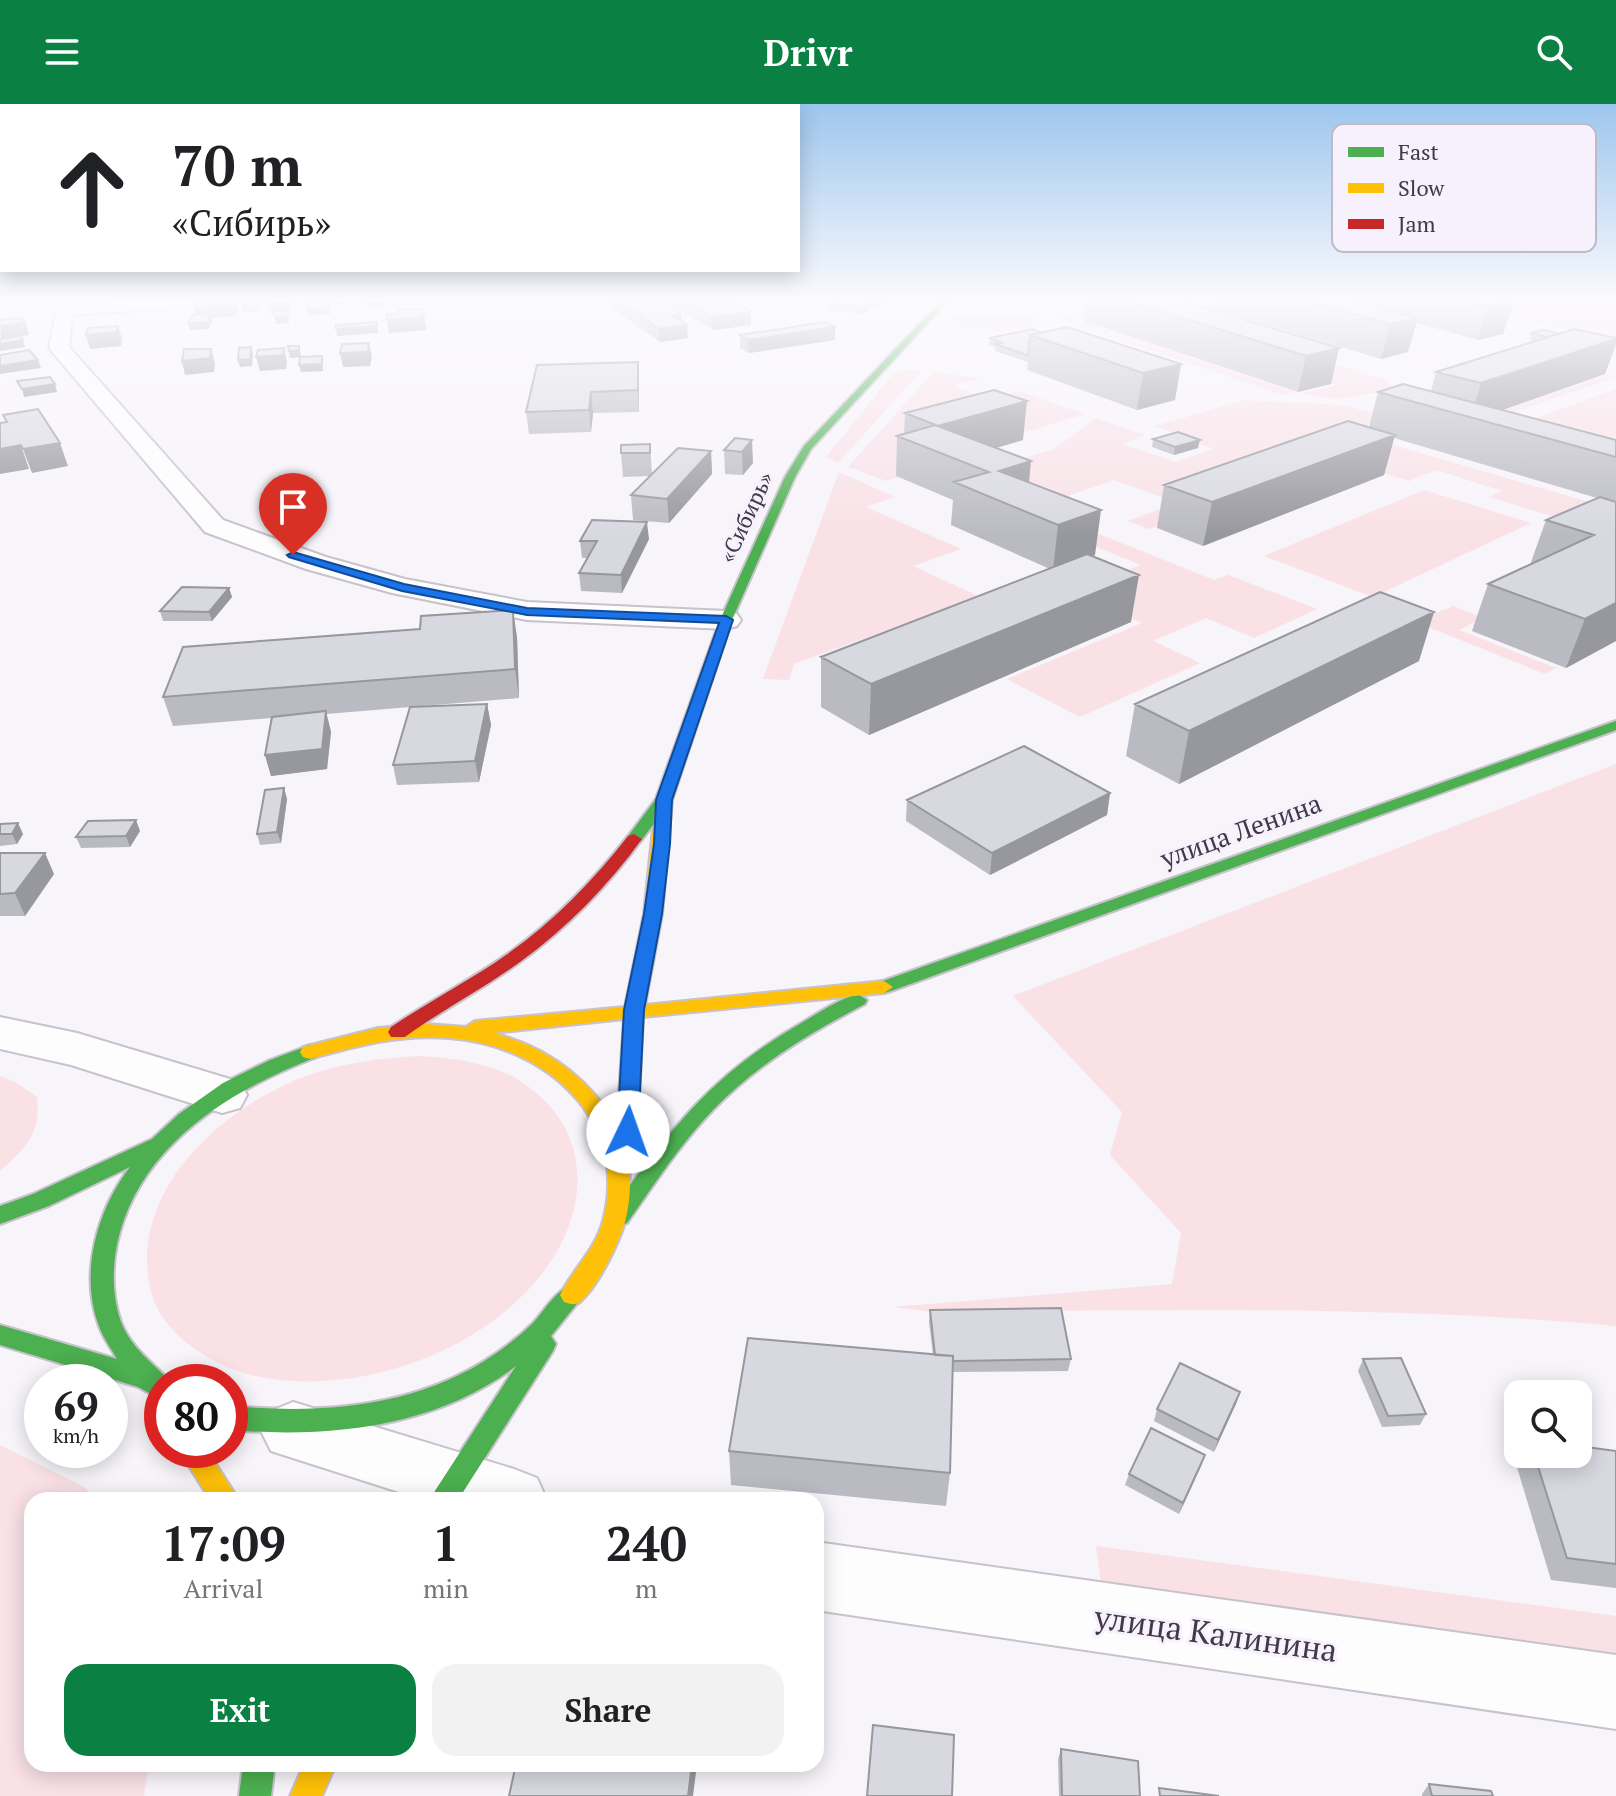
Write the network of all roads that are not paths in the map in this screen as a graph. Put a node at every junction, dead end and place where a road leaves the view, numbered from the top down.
1 (86, 379) edge
2 (872, 379) edge
3 (726, 620) junction
4 (1616, 725) edge
5 (664, 800) junction
6 (884, 987) junction
7 (634, 1010) junction
8 (441, 1031) junction
9 (398, 1032) junction
10 (0, 1033) edge
11 (222, 1095) junction
12 (160, 1143) junction
13 (0, 1215) edge
14 (615, 1222) junction
15 (578, 1293) junction
16 (0, 1335) edge
17 (144, 1373) edge
18 (144, 1381) edge
19 (252, 1422) edge
20 (204, 1468) edge
21 (449, 1489) edge
22 (220, 1492) edge
23 (824, 1577) edge
24 (1616, 1692) edge
25 (258, 1772) edge
26 (316, 1772) edge
27 (255, 1796) edge
28 (306, 1796) edge

1 - 3 street
2 - 3 main road, «Сибирь»
3 - 5 main road, «Сибирь»
4 - 6 main road, улица Ленина
5 - 7 main road
5 - 9 main road
6 - 7 main road
6 - 14 main road
7 - 8 main road
7 - 14 main road
8 - 9 main road
8 - 14 main road
9 - 11 main road
10 - 11 street
11 - 12 main road
12 - 13 main road
12 - 17 main road
14 - 15 main road
15 - 19 main road
15 - 21 main road
16 - 18 main road
19 - 21 street
20 - 22 main road
23 - 24 street, улица Калинина
25 - 27 main road
26 - 28 main road

